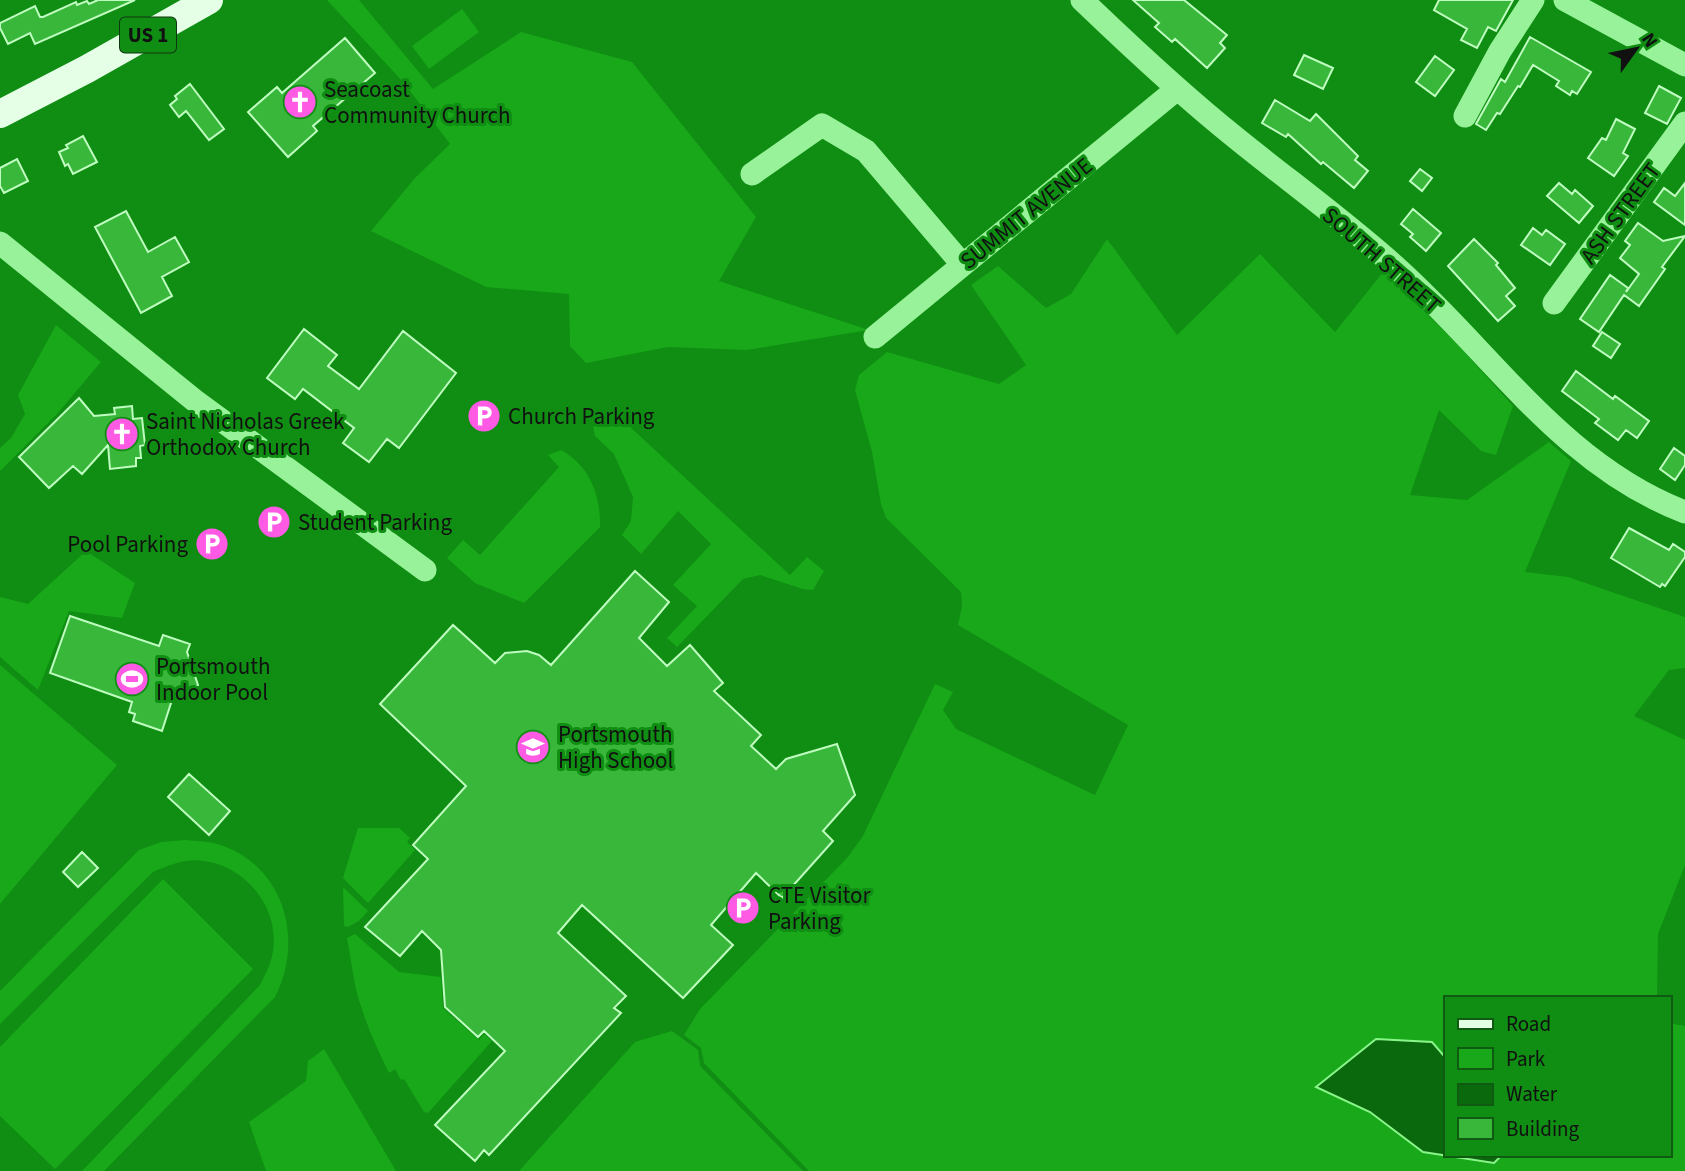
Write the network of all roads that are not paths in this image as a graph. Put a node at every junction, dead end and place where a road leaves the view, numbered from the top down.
1 (209, 0) edge
2 (1082, 0) edge
3 (1533, 0) edge
4 (1565, 0) edge
5 (1685, 65) edge
6 (1177, 89) junction
7 (0, 114) edge
8 (1465, 116) dead end
9 (1685, 123) edge
10 (752, 174) dead end
11 (0, 243) edge
12 (961, 264) junction
13 (1553, 303) dead end
14 (875, 337) dead end
15 (1684, 509) edge
16 (425, 570) dead end

1 - 7 main road, US 1
2 - 6 street, SOUTH STREET
3 - 8 street
4 - 5 street
6 - 12 street, SUMMIT AVENUE
6 - 15 street, SOUTH STREET
9 - 13 street, ASH STREET
10 - 12 street
11 - 16 street
12 - 14 street, SUMMIT AVENUE

